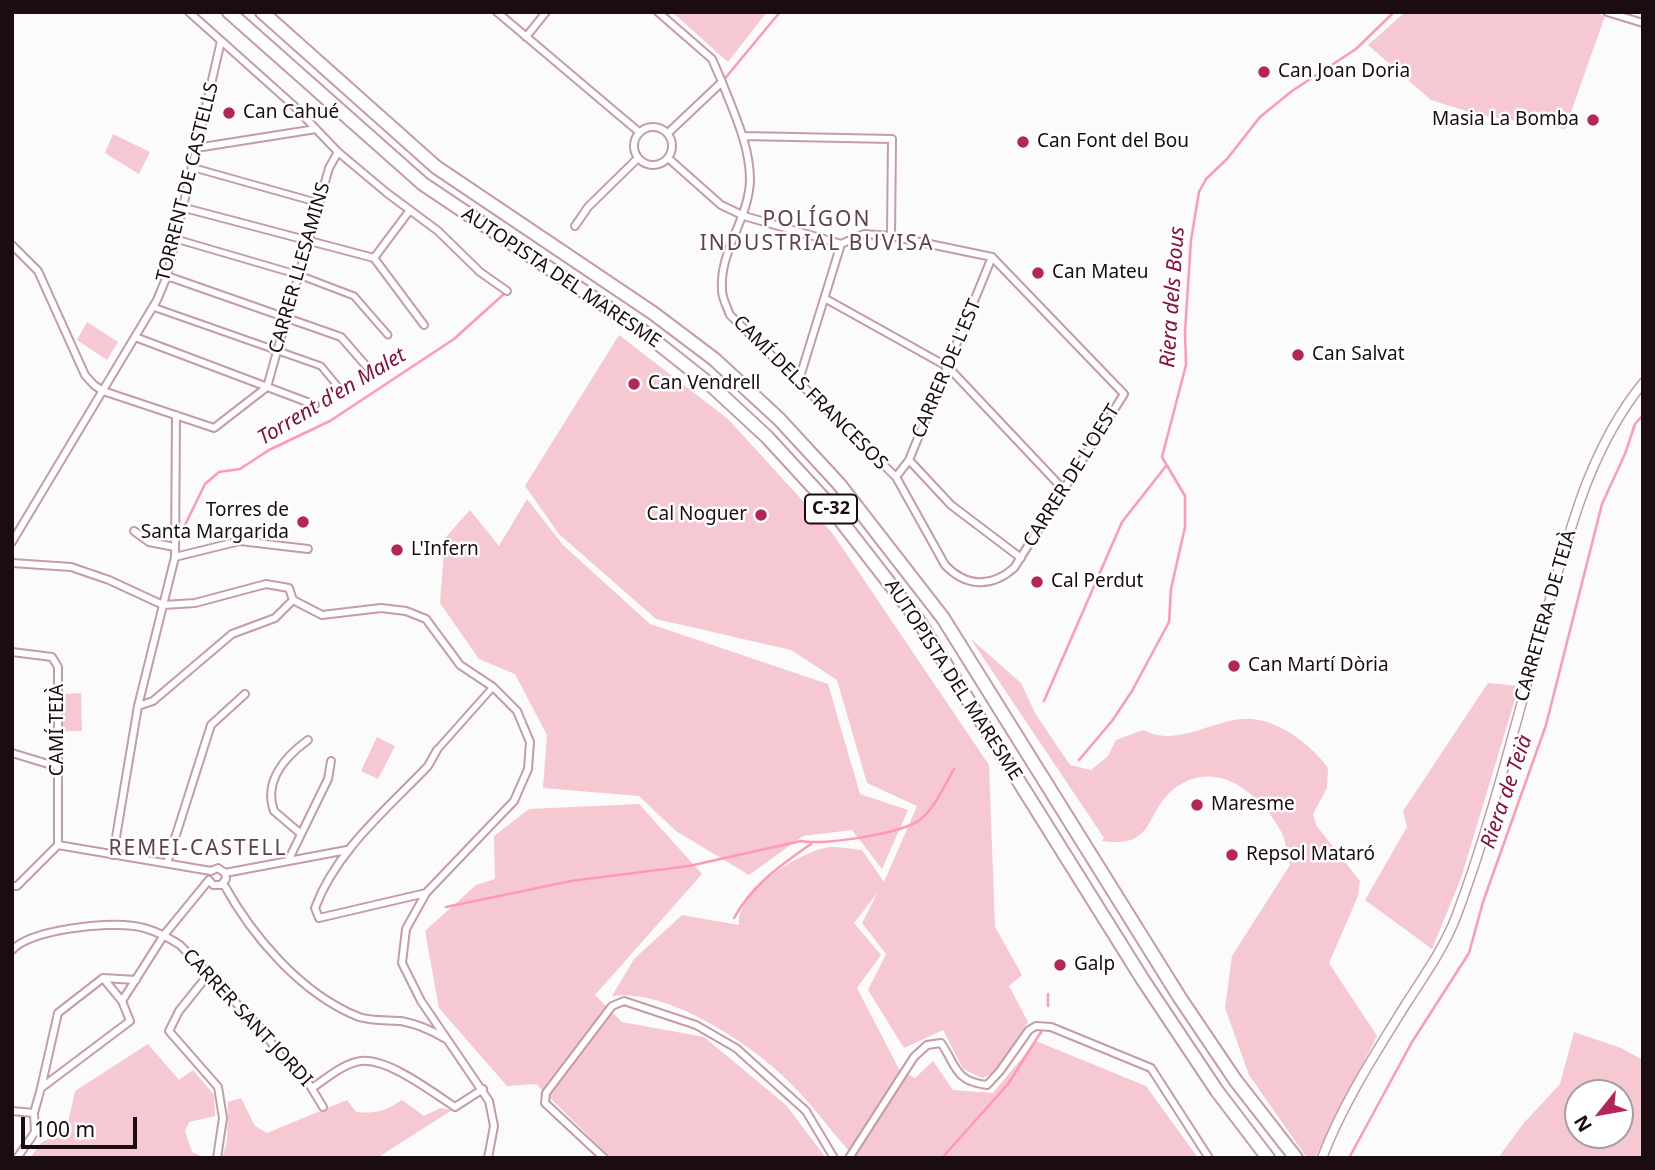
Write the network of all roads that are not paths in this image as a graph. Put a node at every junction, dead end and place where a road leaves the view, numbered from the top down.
1 (189, 12) edge
2 (229, 12) edge
3 (262, 12) edge
4 (497, 12) edge
5 (546, 12) edge
6 (657, 12) edge
7 (1607, 12) edge
8 (1643, 23) edge
9 (526, 37) junction
10 (221, 41) junction
11 (722, 82) junction
12 (316, 129) junction
13 (639, 132) junction
14 (668, 133) junction
15 (743, 136) junction
16 (195, 148) junction
17 (338, 152) junction
18 (638, 158) junction
19 (668, 158) junction
20 (191, 167) junction
21 (319, 203) junction
22 (181, 207) junction
23 (410, 210) junction
24 (744, 216) junction
25 (575, 226) dead end
26 (891, 236) junction
27 (176, 239) junction
28 (308, 242) junction
29 (841, 244) junction
30 (12, 245) edge
31 (992, 257) junction
32 (374, 258) junction
33 (299, 275) junction
34 (167, 276) junction
35 (507, 292) dead end
36 (826, 299) junction
37 (153, 307) junction
38 (287, 316) junction
39 (424, 325) dead end
40 (388, 335) dead end
41 (135, 337) junction
42 (278, 349) junction
43 (948, 367) junction
44 (368, 368) dead end
45 (799, 380) junction
46 (1643, 383) edge
47 (267, 387) junction
48 (103, 391) junction
49 (345, 394) dead end
50 (314, 405) dead end
51 (176, 415) junction
52 (909, 460) junction
53 (896, 477) junction
54 (1064, 490) junction
55 (134, 531) dead end
56 (12, 542) edge
57 (174, 547) junction
58 (308, 549) dead end
59 (175, 557) junction
60 (1021, 558) junction
61 (12, 562) edge
62 (293, 600) junction
63 (163, 605) junction
64 (12, 652) edge
65 (493, 687) junction
66 (245, 694) dead end
67 (138, 706) junction
68 (308, 740) dead end
69 (437, 750) joint
70 (12, 752) edge
71 (331, 761) dead end
72 (58, 767) junction
73 (301, 834) junction
74 (58, 845) junction
75 (348, 850) junction
76 (113, 855) junction
77 (288, 861) junction
78 (167, 863) junction
79 (225, 873) junction
80 (223, 883) junction
81 (12, 886) edge
82 (426, 892) junction
83 (164, 935) junction
84 (12, 950) edge
85 (208, 975) junction
86 (103, 978) junction
87 (136, 980) junction
88 (122, 1001) junction
89 (450, 1041) junction
90 (482, 1086) junction
91 (41, 1088) junction
92 (312, 1088) junction
93 (323, 1107) dead end
94 (12, 1111) edge
95 (34, 1113) junction
96 (488, 1156) edge
97 (17, 1158) edge
98 (216, 1158) edge
99 (604, 1158) edge
100 (834, 1158) edge
101 (849, 1158) edge
102 (1209, 1158) edge
103 (1268, 1158) edge
104 (1296, 1158) edge
105 (1322, 1158) edge

1 - 10 street
2 - 103 highway, AUTOPISTA DEL MARESME / C-32
3 - 104 highway, AUTOPISTA DEL MARESME / C-32
4 - 9 street
5 - 9 street
6 - 11 street, CAMÍ DELS FRANCESOS
7 - 8 street
9 - 13 street
10 - 12 street
10 - 16 street, TORRENT DE CASTELLS
11 - 14 street
11 - 15 street, CAMÍ DELS FRANCESOS
12 - 16 street
12 - 17 street
13 - 14 street
13 - 18 street
14 - 19 street
15 - 24 street, CAMÍ DELS FRANCESOS
15 - 26 street
16 - 20 street, TORRENT DE CASTELLS
17 - 21 street, CARRER LLESAMINS
17 - 23 street
18 - 19 street
18 - 25 street
19 - 24 street
20 - 21 street
20 - 22 street, TORRENT DE CASTELLS
21 - 28 street, CARRER LLESAMINS
22 - 27 street, TORRENT DE CASTELLS
22 - 28 street
23 - 32 street
23 - 35 street
24 - 29 street
24 - 45 street, CAMÍ DELS FRANCESOS
26 - 29 street
26 - 31 street
27 - 33 street
27 - 34 street, TORRENT DE CASTELLS
28 - 32 street
28 - 33 street, CARRER LLESAMINS
29 - 36 street
30 - 48 street
31 - 43 street, CARRER DE L'EST
31 - 54 street, CARRER DE L'OEST
32 - 39 street
33 - 38 street, CARRER LLESAMINS
33 - 40 street
34 - 37 street, TORRENT DE CASTELLS
34 - 38 street
36 - 43 street
36 - 45 street
37 - 41 street, TORRENT DE CASTELLS
37 - 42 street
38 - 42 street, CARRER LLESAMINS
38 - 44 street
41 - 47 street
41 - 48 street, TORRENT DE CASTELLS
42 - 47 street, CARRER LLESAMINS
42 - 49 street
43 - 52 street, CARRER DE L'EST
43 - 54 street
45 - 53 street, CAMÍ DELS FRANCESOS
46 - 105 street, CARRETERA DE TEIÀ
47 - 50 street
47 - 51 street
48 - 51 street
48 - 56 street, TORRENT DE CASTELLS
51 - 57 street
52 - 53 street, CARRER DE L'EST
52 - 60 street
53 - 60 street, CAMÍ DELS FRANCESOS
54 - 60 street, CARRER DE L'OEST
55 - 57 street
57 - 59 street
58 - 59 street
59 - 63 street
61 - 63 street
62 - 63 street
62 - 65 street
62 - 67 street
63 - 67 street
64 - 72 street, CAMÍ TEIÀ
65 - 69 street
65 - 82 street
66 - 78 street
67 - 76 street
68 - 73 street
69 - 75 street
70 - 72 street
71 - 73 street
72 - 74 street, CAMÍ TEIÀ
73 - 77 street
74 - 76 street
74 - 81 street
75 - 77 street
75 - 82 street
76 - 78 street
77 - 79 street
78 - 79 street
79 - 80 street
80 - 83 street
80 - 89 street
82 - 89 street
83 - 84 street
83 - 85 street, CARRER SANT JORDI
83 - 87 street
85 - 92 street, CARRER SANT JORDI
85 - 98 street
86 - 87 street
86 - 88 street
86 - 91 street
87 - 88 street
88 - 91 street
89 - 90 street
90 - 92 street
90 - 96 street
91 - 95 street
92 - 93 street, CARRER SANT JORDI
94 - 95 street
95 - 97 street
99 - 100 street
101 - 102 street

